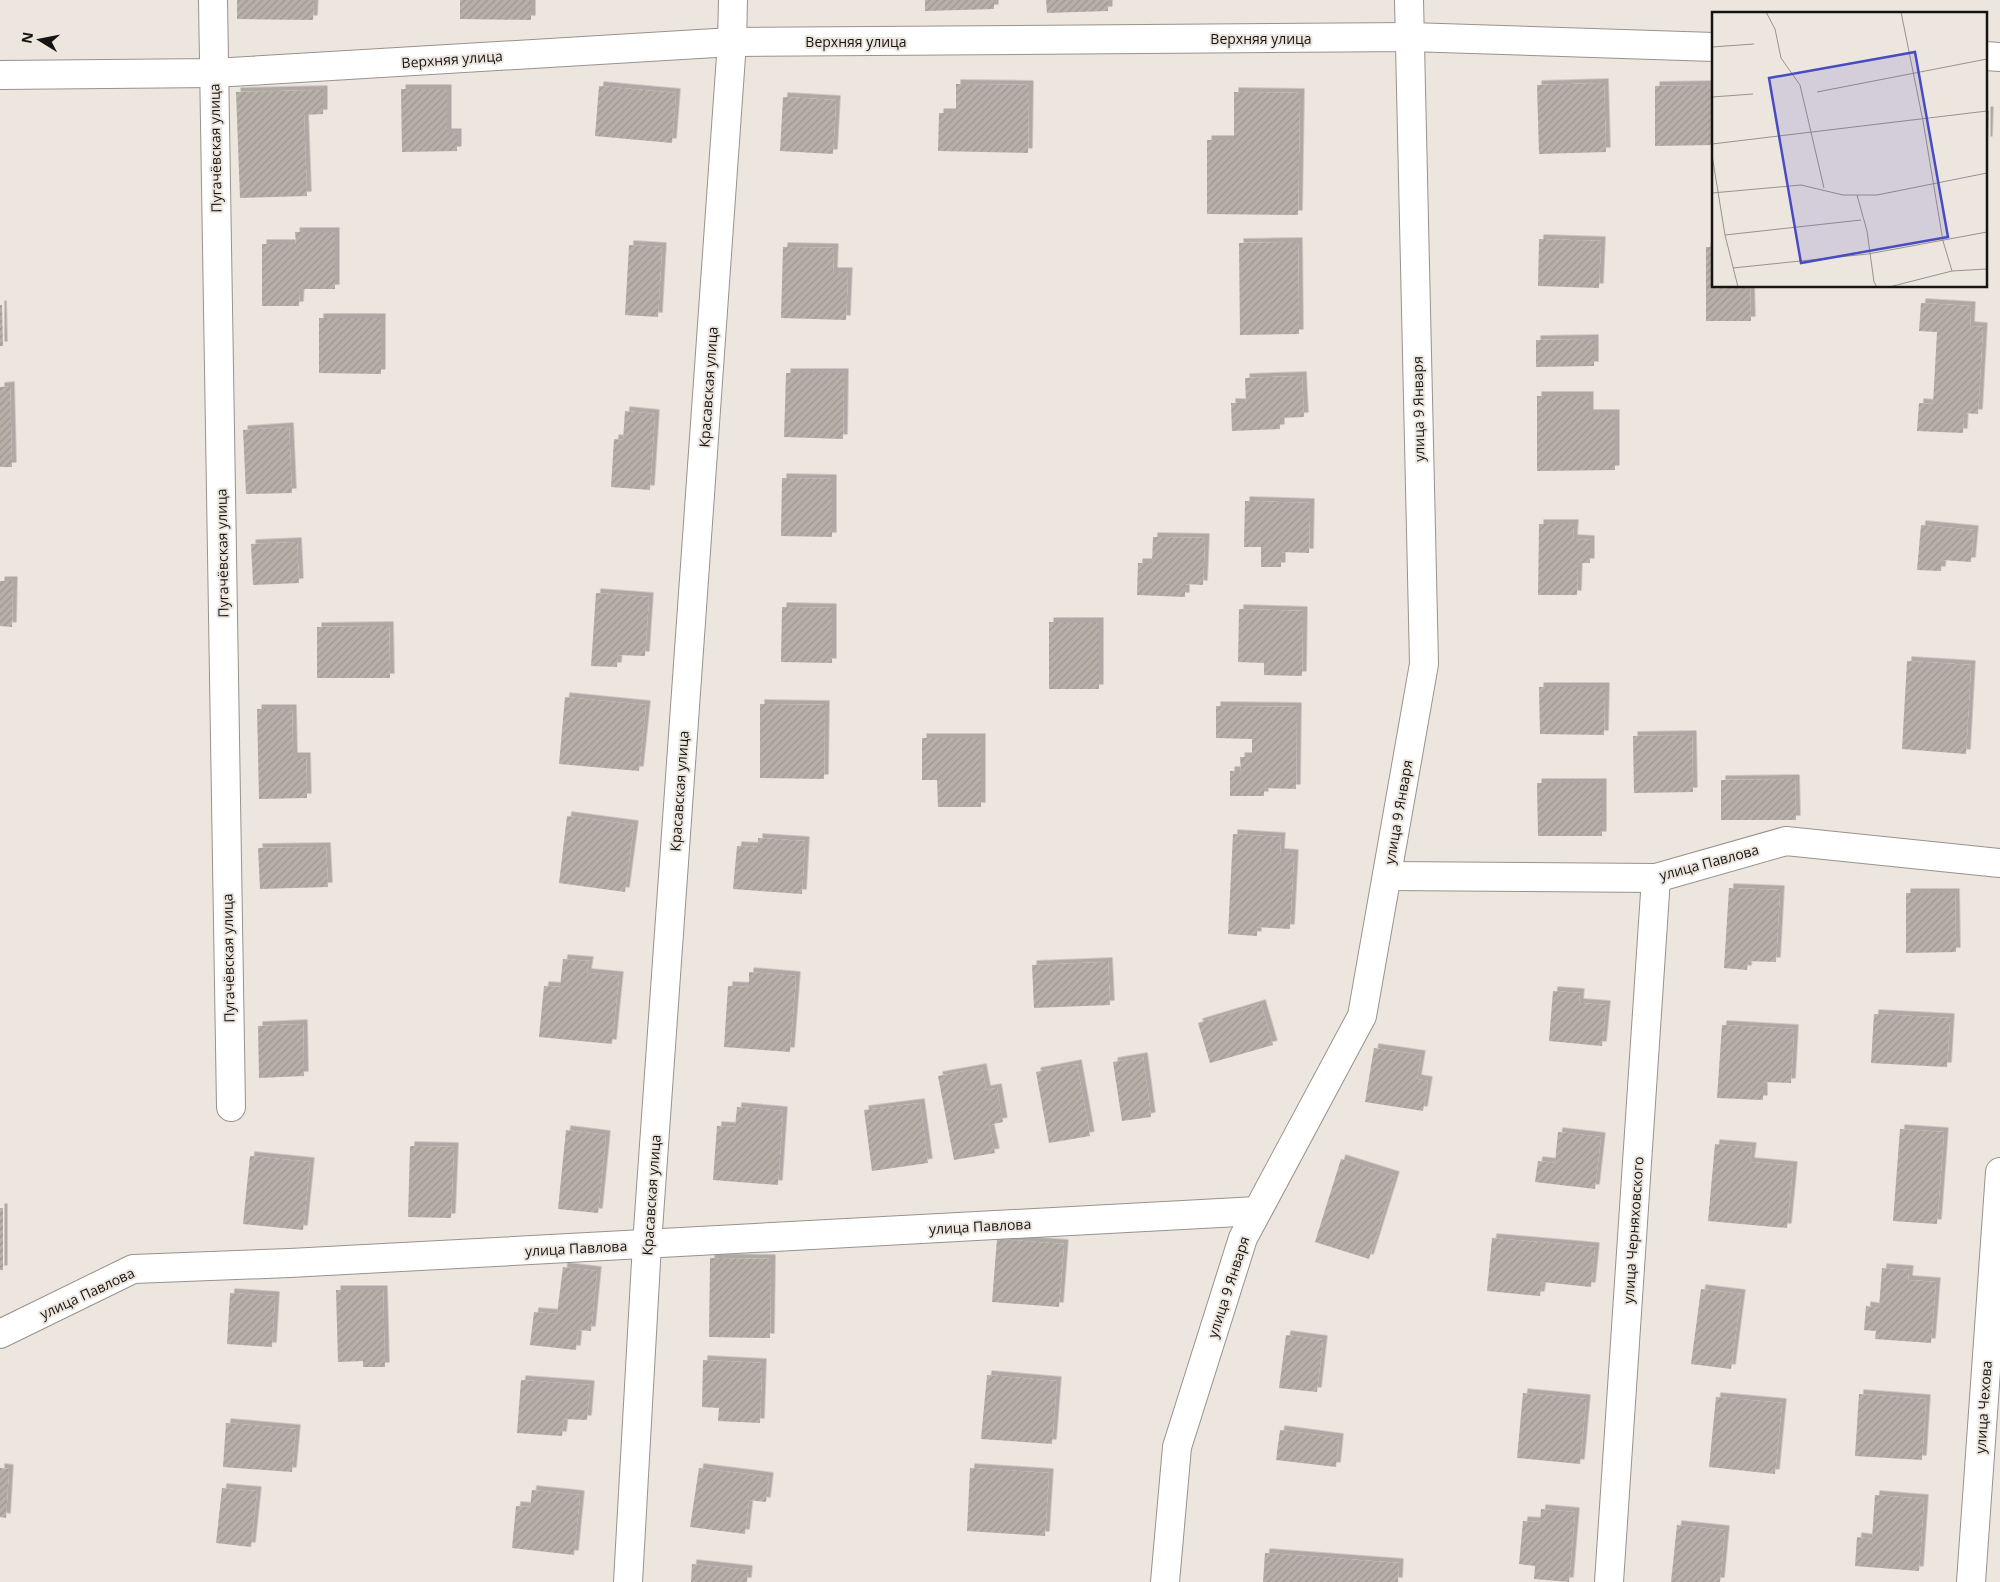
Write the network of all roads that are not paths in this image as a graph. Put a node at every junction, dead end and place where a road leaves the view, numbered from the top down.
1 (213, 0) edge
2 (733, 0) edge
3 (1409, 0) edge
4 (1410, 37) junction
5 (732, 42) junction
6 (1712, 47) edge
7 (214, 73) junction
8 (0, 75) edge
9 (2000, 863) edge
10 (1386, 876) junction
11 (1656, 878) junction
12 (231, 1107) dead end
13 (2000, 1172) edge
14 (1257, 1211) junction
15 (647, 1244) junction
16 (0, 1334) edge
17 (628, 1582) edge
18 (1165, 1582) edge
19 (1609, 1582) edge
20 (1971, 1582) edge

1 - 7 street, Пугачёвская улица
2 - 5 street, Красавская улица
3 - 4 street, улица 9 Января
4 - 5 street, Верхняя улица
4 - 6 street, Верхняя улица
4 - 10 street, улица 9 Января
5 - 7 street, Верхняя улица
5 - 15 street, Красавская улица
7 - 8 street, Верхняя улица
7 - 12 street, Пугачёвская улица
9 - 11 street, улица Павлова
10 - 11 street, улица Павлова
10 - 14 street, улица 9 Января
11 - 19 street, улица Черняховского
13 - 20 street, улица Чехова
14 - 15 street, улица Павлова
14 - 18 street, улица 9 Января
15 - 16 street, улица Павлова
15 - 17 street, Красавская улица

